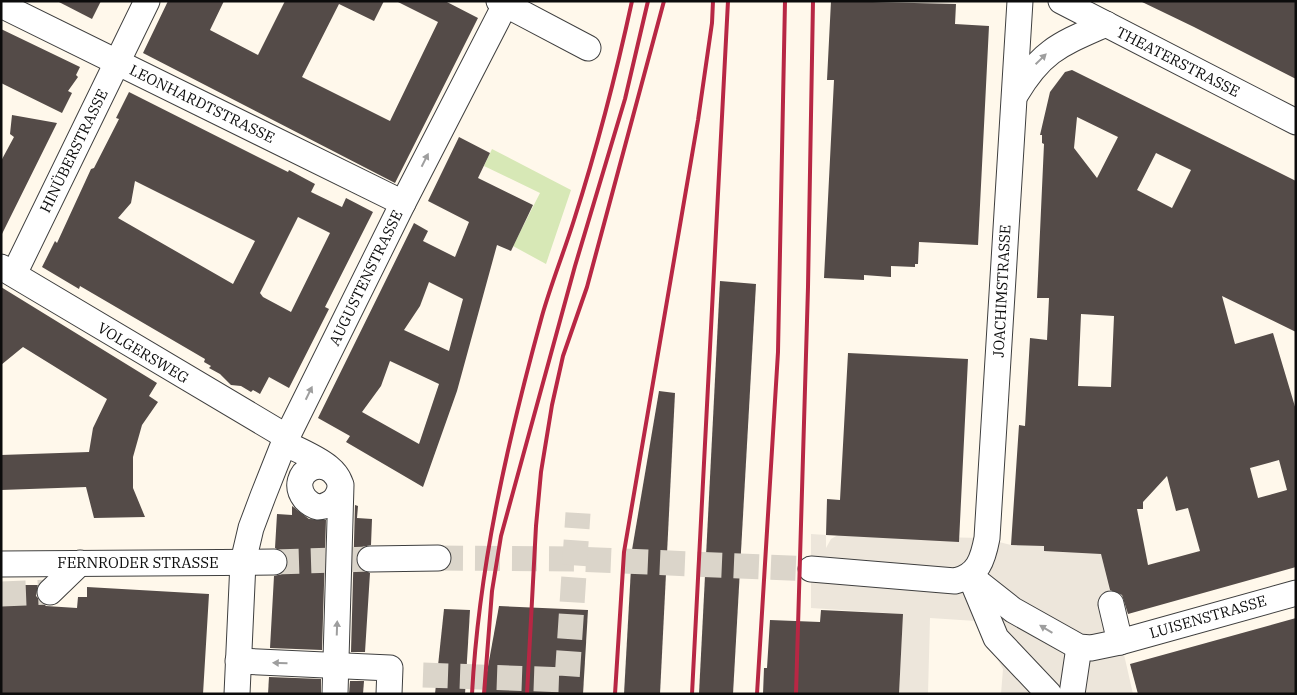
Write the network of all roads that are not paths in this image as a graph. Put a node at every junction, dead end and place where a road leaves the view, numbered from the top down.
1 (147, 1) edge
2 (1020, 1) edge
3 (1061, 1) edge
4 (504, 2) edge
5 (1, 6) edge
6 (1106, 24) junction
7 (588, 48) dead end
8 (118, 62) junction
9 (1014, 99) junction
10 (1296, 122) edge
11 (403, 203) junction
12 (8, 270) edge
13 (286, 440) junction
14 (438, 558) tunnel mouth
15 (370, 559) tunnel mouth
16 (243, 562) junction
17 (274, 562) tunnel mouth
18 (80, 563) junction
19 (1, 564) edge
20 (811, 569) tunnel mouth
21 (970, 576) junction
22 (50, 592) tunnel mouth
23 (1296, 593) edge
24 (1111, 604) dead end
25 (1120, 642) junction
26 (1079, 647) junction
27 (238, 661) junction
28 (237, 694) edge
29 (335, 694) edge
30 (389, 694) edge
31 (1049, 694) edge
32 (1072, 694) edge

1 - 8 street, HINÜBERSTRASSE
2 - 9 street, JOACHIMSTRASSE
3 - 6 street, THEATERSTRASSE
4 - 7 street
11 -> 4 street, AUGUSTENSTRASSE
5 - 8 street, LEONHARDTSTRASSE
9 -> 6 street
6 - 10 street, THEATERSTRASSE
8 - 11 street, LEONHARDTSTRASSE
8 - 12 street, HINÜBERSTRASSE
9 - 21 street, JOACHIMSTRASSE
13 -> 11 street, AUGUSTENSTRASSE
12 - 13 street, VOLGERSWEG
13 - 16 street, AUGUSTENSTRASSE
29 -> 13 street, VOLGERSWEG
14 - 15 street
16 - 17 street, FERNRODER STRASSE
16 - 18 street, FERNRODER STRASSE
16 - 27 street, AUGUSTENSTRASSE
18 - 19 street, FERNRODER STRASSE
18 - 22 street
20 - 21 street
26 -> 21 street
21 - 31 street
23 - 25 street, LUISENSTRASSE
24 - 25 street
25 - 26 street, LUISENSTRASSE
26 - 32 street
27 - 28 street, AUGUSTENSTRASSE
30 -> 27 street

